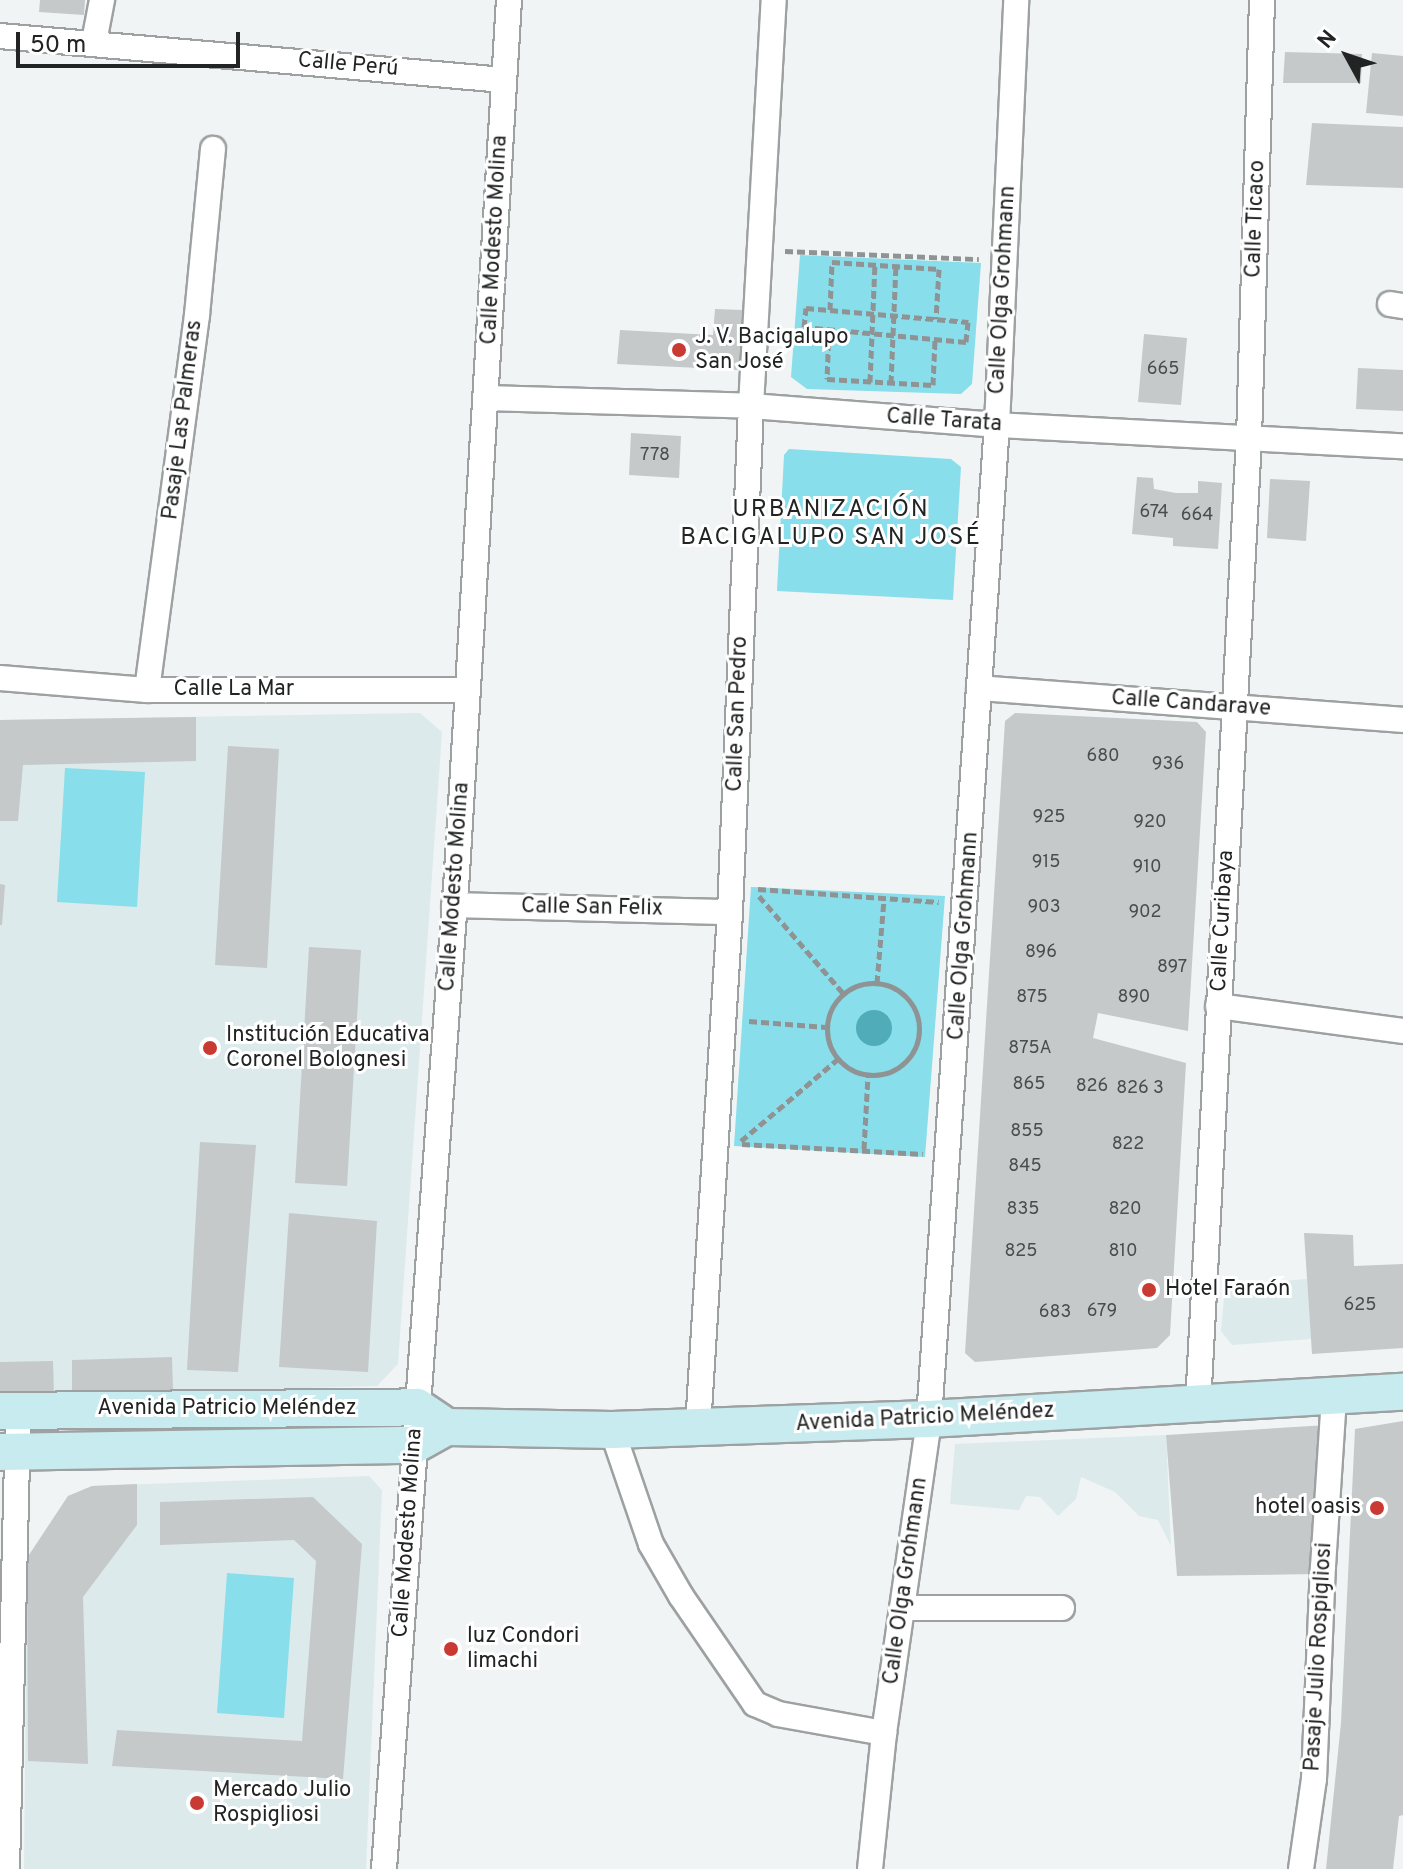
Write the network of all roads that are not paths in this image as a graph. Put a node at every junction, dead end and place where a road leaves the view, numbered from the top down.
1 (102, 0) edge
2 (509, 0) edge
3 (774, 0) edge
4 (1016, 0) edge
5 (1262, 0) edge
6 (0, 36) edge
7 (94, 42) junction
8 (504, 80) junction
9 (213, 149) dead end
10 (486, 398) junction
11 (751, 406) junction
12 (997, 425) junction
13 (1249, 438) junction
14 (1403, 446) edge
15 (0, 678) edge
16 (979, 688) junction
17 (147, 690) junction
18 (468, 690) junction
19 (1235, 707) junction
20 (1403, 720) edge
21 (454, 905) junction
22 (730, 912) junction
23 (1218, 1006) junction
24 (1403, 1031) edge
25 (1403, 1392) edge
26 (1334, 1396) junction
27 (1198, 1405) junction
28 (417, 1407) junction
29 (9, 1411) edge
30 (929, 1419) junction
31 (447, 1427) junction
32 (698, 1427) junction
33 (612, 1430) junction
34 (414, 1445) junction
35 (8, 1452) edge
36 (902, 1608) junction
37 (1062, 1608) dead end
38 (884, 1733) junction
39 (7, 1869) edge
40 (384, 1869) edge
41 (870, 1869) edge
42 (1301, 1869) edge

1 - 7 street
2 - 8 street, Calle Modesto Molina
3 - 11 street, Calle San Pedro
4 - 12 street, Calle Olga Grohmann
5 - 13 street, Calle Ticaco
6 - 7 street, Calle Perú
7 - 8 street, Calle Perú
8 - 10 street, Calle Modesto Molina
9 - 17 street, Pasaje Las Palmeras
10 - 11 street, Calle Tarata
10 - 18 street, Calle Modesto Molina
11 - 12 street, Calle Tarata
11 - 22 street, Calle San Pedro
12 - 13 street, Calle Tarata
12 - 16 street, Calle Olga Grohmann
13 - 14 street, Calle Tarata
13 - 19 street, Calle Curibaya
15 - 17 street, Calle La Mar
16 - 19 street, Calle Candarave
16 - 30 street, Calle Olga Grohmann
17 - 18 street, Calle La Mar
18 - 21 street, Calle Modesto Molina
19 - 20 street, Calle Candarave
19 - 23 street, Calle Curibaya
21 - 22 street, Calle San Felix
21 - 28 street, Calle Modesto Molina
22 - 32 street, Calle San Pedro
23 - 24 street
23 - 27 street, Calle Curibaya
25 - 26 street, Avenida Patricio Meléndez
26 - 27 street, Avenida Patricio Meléndez
26 - 42 street, Pasaje Julio Rospigliosi
27 - 30 street, Avenida Patricio Meléndez
28 - 29 street, Avenida Patricio Meléndez
28 - 31 street
28 - 34 street, Calle Modesto Molina
29 - 35 street
30 - 32 street, Avenida Patricio Meléndez
30 - 36 street, Calle Olga Grohmann
31 - 33 street, Avenida Patricio Meléndez
31 - 34 street, Avenida Patricio Meléndez
32 - 33 street, Avenida Patricio Meléndez
33 - 38 street
34 - 35 street, Avenida Patricio Meléndez
34 - 40 street, Calle Modesto Molina
35 - 39 street
36 - 37 street
36 - 38 street, Calle Olga Grohmann
38 - 41 street, Calle Olga Grohmann

